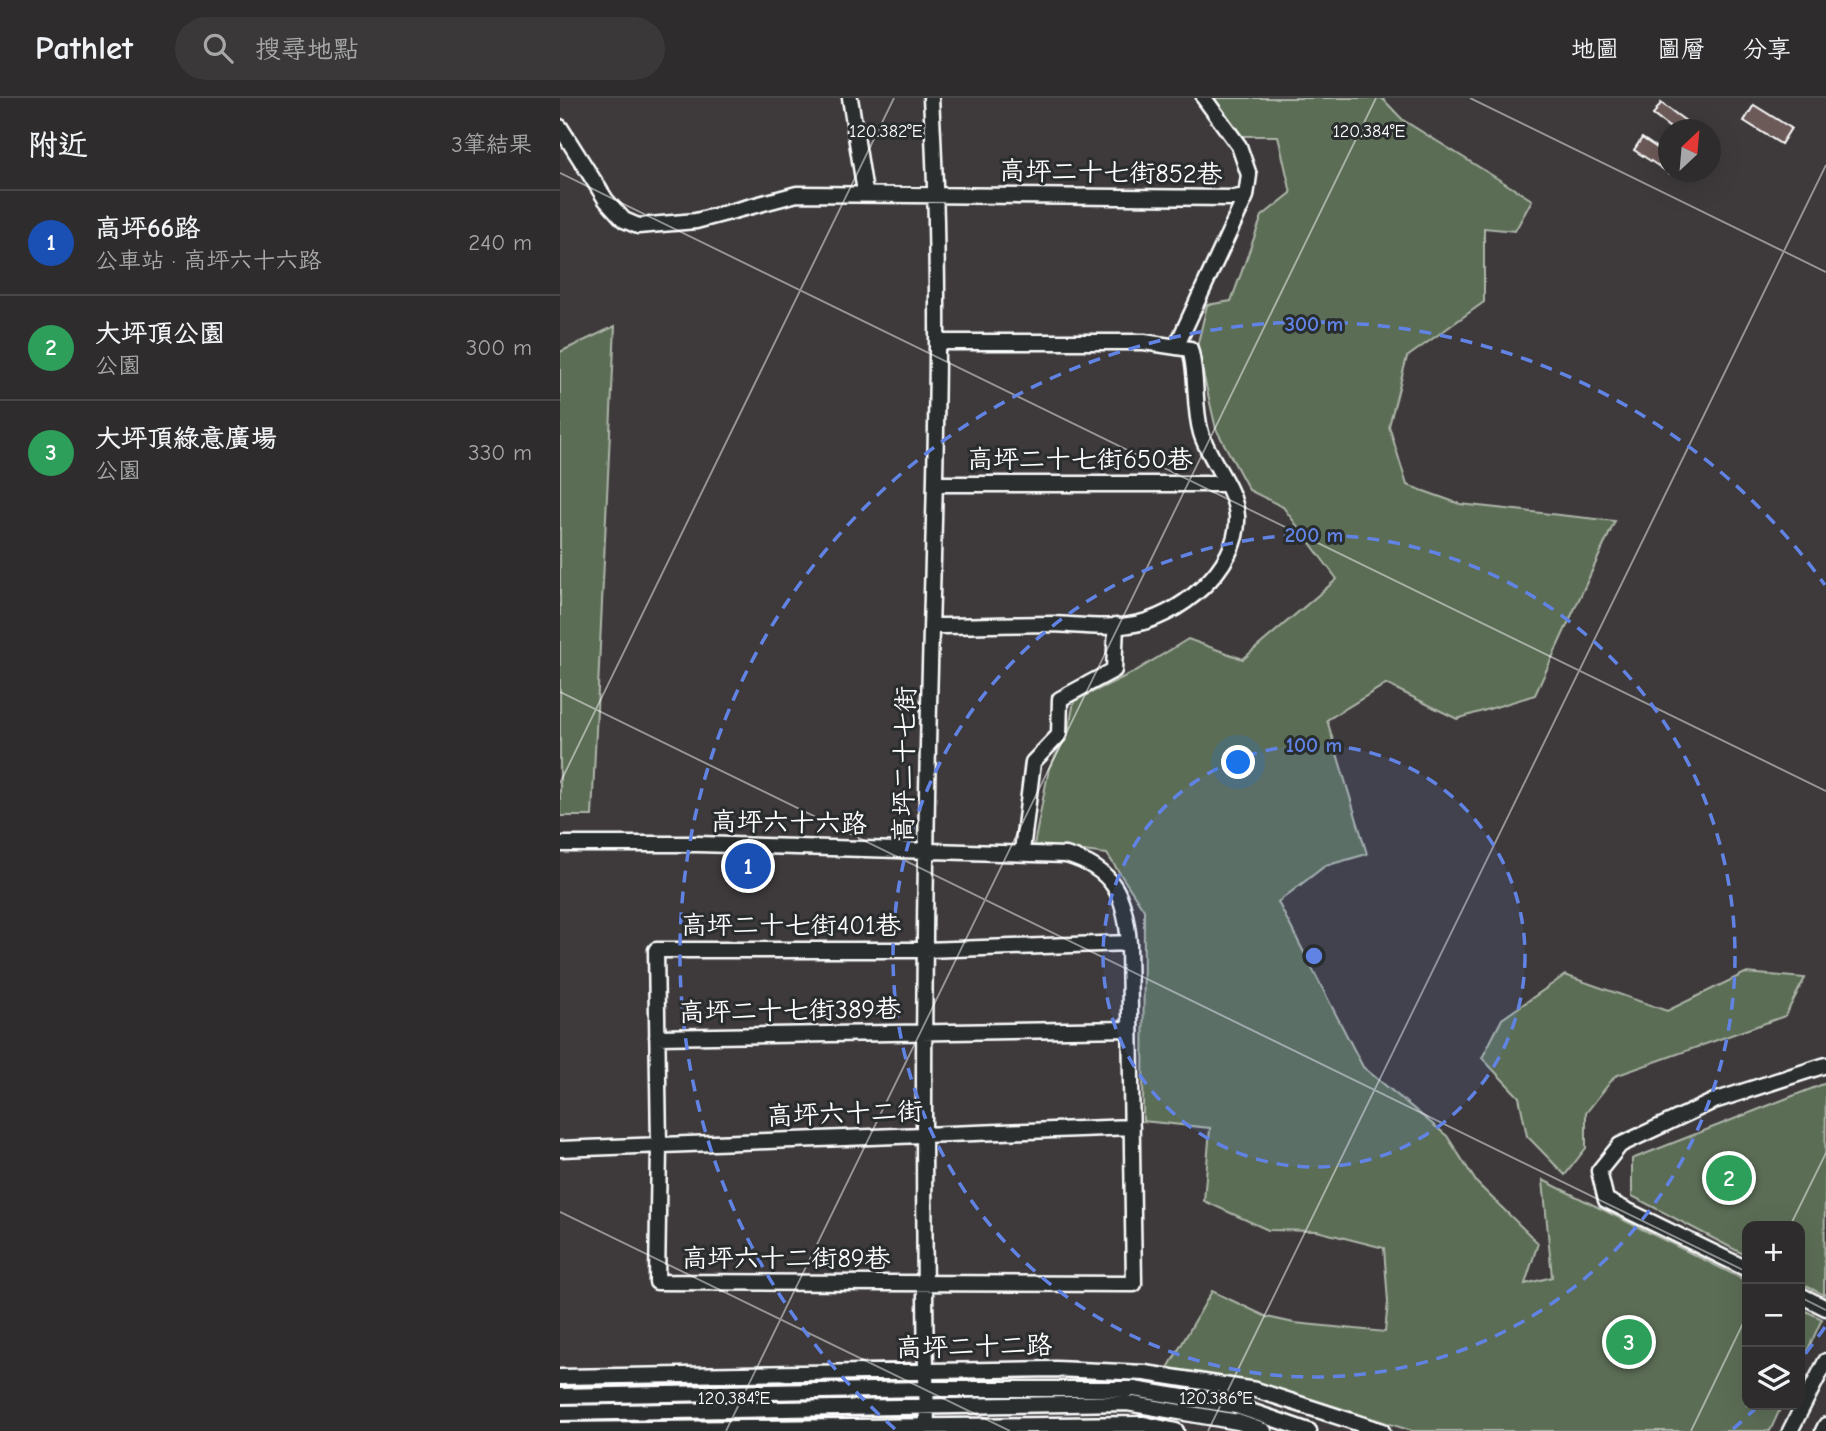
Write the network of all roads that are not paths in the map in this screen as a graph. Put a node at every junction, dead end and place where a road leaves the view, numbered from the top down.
1 (850, 98) edge
2 (931, 98) edge
3 (1204, 98) edge
4 (560, 127) edge
5 (865, 192) junction
6 (937, 195) junction
7 (1245, 196) junction
8 (939, 342) junction
9 (1177, 345) junction
10 (935, 484) junction
11 (1225, 484) junction
12 (1116, 625) junction
13 (931, 626) junction
14 (560, 845) edge
15 (926, 849) junction
16 (1022, 851) junction
17 (1129, 943) junction
18 (926, 950) junction
19 (1130, 1029) junction
20 (924, 1032) junction
21 (657, 1037) junction
22 (1826, 1065) edge
23 (1132, 1127) junction
24 (925, 1133) junction
25 (659, 1145) junction
26 (560, 1149) edge
27 (1742, 1267) edge
28 (926, 1284) junction
29 (1805, 1298) edge
30 (1826, 1308) edge
31 (1826, 1361) edge
32 (926, 1371) junction
33 (560, 1377) edge
34 (926, 1389) junction
35 (560, 1396) edge
36 (927, 1407) junction
37 (560, 1413) edge
38 (1826, 1425) edge
39 (927, 1428) edge
40 (560, 1430) edge
41 (1176, 1431) edge
42 (1264, 1431) edge
43 (1309, 1431) edge
44 (1382, 1431) edge
45 (1790, 1431) edge
46 (1823, 1431) edge

1 - 5 street
2 - 6 street, 高坪二十七街
3 - 7 street
4 - 5 street, 高坪二十七街852巷
5 - 6 street, 高坪二十七街852巷
6 - 7 street, 高坪二十七街852巷
6 - 8 street, 高坪二十七街
7 - 9 street, 高坪二十七街852巷
8 - 9 street
8 - 10 street, 高坪二十七街
9 - 11 street, 高坪二十七街650巷
10 - 11 street, 高坪二十七街650巷
10 - 13 street, 高坪二十七街
11 - 12 street, 高坪二十七街650巷
12 - 13 street
12 - 16 street
13 - 15 street, 高坪二十七街
14 - 15 street, 高坪六十六路
15 - 16 street, 高坪六十六路
15 - 18 street, 高坪二十七街
16 - 17 street, 高坪六十六路
17 - 18 street, 高坪二十七街401巷
17 - 19 street, 高坪六十六路
18 - 20 street, 高坪二十七街
18 - 21 street, 高坪二十七街401巷
19 - 20 street, 高坪二十七街389巷
19 - 23 street, 高坪六十六路
20 - 21 street, 高坪二十七街389巷
20 - 24 street, 高坪二十七街
21 - 25 street
22 - 27 street
23 - 24 street, 高坪六十二街
23 - 28 street, 高坪六十六路
24 - 25 street, 高坪六十二街
24 - 28 street, 高坪二十七街
25 - 26 street, 高坪六十二街
25 - 28 street, 高坪六十二街89巷
28 - 32 street, 高坪二十七街
29 - 30 street
31 - 45 street
32 - 33 street, 高坪二十二路
32 - 34 street, 高坪二十七街
32 - 44 street, 高坪二十二路
34 - 35 street, 高坪二十二路
34 - 36 street, 高坪二十七街
34 - 43 street, 高坪二十二路
36 - 37 street
36 - 39 street, 高坪二十七街
36 - 42 street
38 - 46 street
39 - 40 street
39 - 41 street

